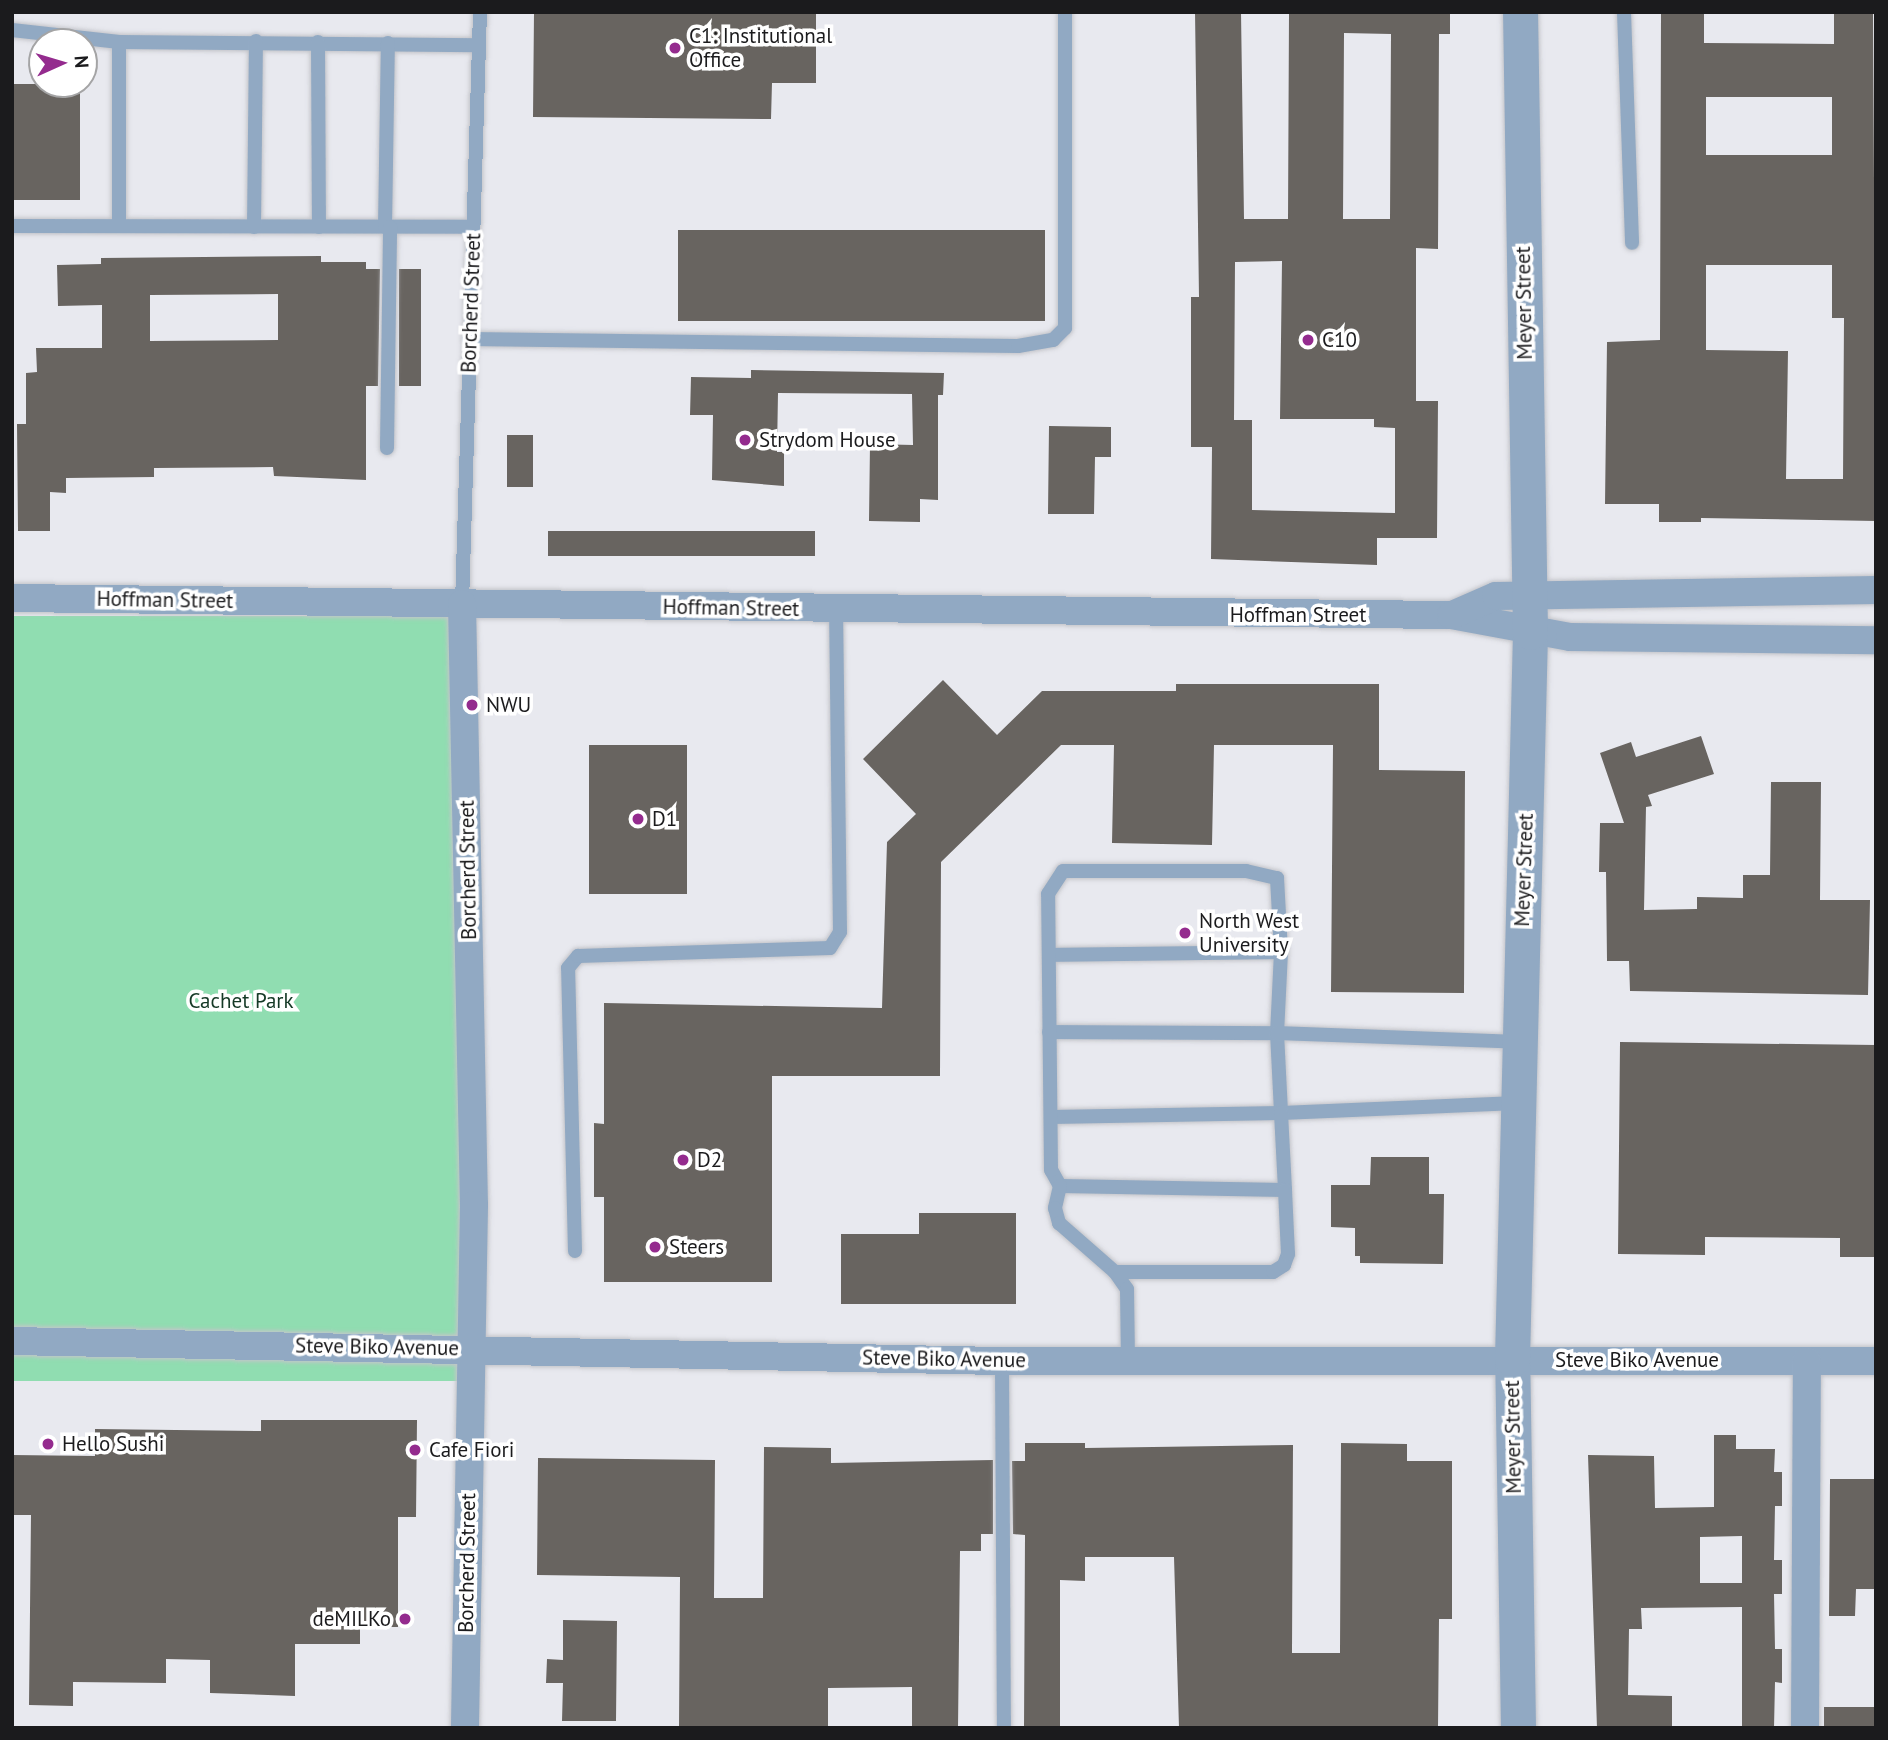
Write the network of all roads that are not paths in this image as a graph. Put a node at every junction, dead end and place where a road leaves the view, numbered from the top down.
1 (480, 12) edge
2 (1065, 12) edge
3 (1520, 12) edge
4 (1624, 12) edge
5 (12, 30) edge
6 (119, 41) junction
7 (256, 41) junction
8 (318, 42) junction
9 (388, 43) junction
10 (479, 45) junction
11 (12, 226) edge
12 (118, 226) junction
13 (254, 227) junction
14 (319, 227) junction
15 (387, 227) junction
16 (473, 227) junction
17 (1632, 243) dead end
18 (469, 339) junction
19 (387, 448) dead end
20 (1876, 590) edge
21 (1529, 594) junction
22 (12, 598) edge
23 (462, 604) junction
24 (836, 610) junction
25 (1451, 615) junction
26 (1530, 632) junction
27 (1876, 640) edge
28 (1282, 952) junction
29 (1049, 956) junction
30 (1049, 1032) junction
31 (1277, 1033) junction
32 (1519, 1042) junction
33 (1517, 1102) junction
34 (1281, 1113) junction
35 (1051, 1117) junction
36 (1060, 1186) junction
37 (1285, 1190) junction
38 (575, 1251) dead end
39 (1115, 1272) junction
40 (12, 1341) edge
41 (468, 1349) junction
42 (1512, 1359) junction
43 (1128, 1360) junction
44 (1002, 1361) junction
45 (1807, 1361) junction
46 (1876, 1361) edge
47 (465, 1728) edge
48 (1004, 1728) edge
49 (1518, 1728) edge
50 (1805, 1728) edge

1 - 10 lane, Borcherd Street
2 - 18 lane
3 - 21 street, Meyer Street
4 - 17 lane
5 - 6 lane
6 - 7 lane
6 - 12 lane
7 - 8 lane
7 - 13 lane
8 - 9 lane
8 - 14 lane
9 - 10 lane
9 - 15 lane
10 - 16 lane, Borcherd Street
11 - 12 lane
12 - 13 lane
13 - 14 lane
14 - 15 lane
15 - 16 lane
15 - 19 lane
16 - 18 lane, Borcherd Street
18 - 23 lane, Borcherd Street
20 - 21 street, Hoffman Street
21 - 25 street, Hoffman Street
21 - 26 street, Meyer Street
22 - 23 street, Hoffman Street
23 - 24 street, Hoffman Street
23 - 41 street, Borcherd Street
24 - 25 street, Hoffman Street
24 - 38 lane
25 - 26 street, Hoffman Street
26 - 27 street, Hoffman Street
26 - 32 street, Meyer Street
28 - 29 lane
28 - 29 lane
28 - 31 lane
29 - 30 lane
30 - 31 lane
30 - 35 lane
31 - 32 lane
31 - 34 lane
32 - 33 street, Meyer Street
33 - 34 lane
33 - 42 street, Meyer Street
34 - 35 lane
34 - 37 lane
35 - 36 lane
36 - 37 lane
36 - 39 lane
37 - 39 lane
39 - 43 lane
40 - 41 street, Steve Biko Avenue
41 - 44 street, Steve Biko Avenue
41 - 47 street, Borcherd Street
42 - 43 street, Steve Biko Avenue
42 - 45 street, Steve Biko Avenue
42 - 49 street, Meyer Street
43 - 44 street, Steve Biko Avenue
44 - 48 lane
45 - 46 street, Steve Biko Avenue
45 - 50 street

